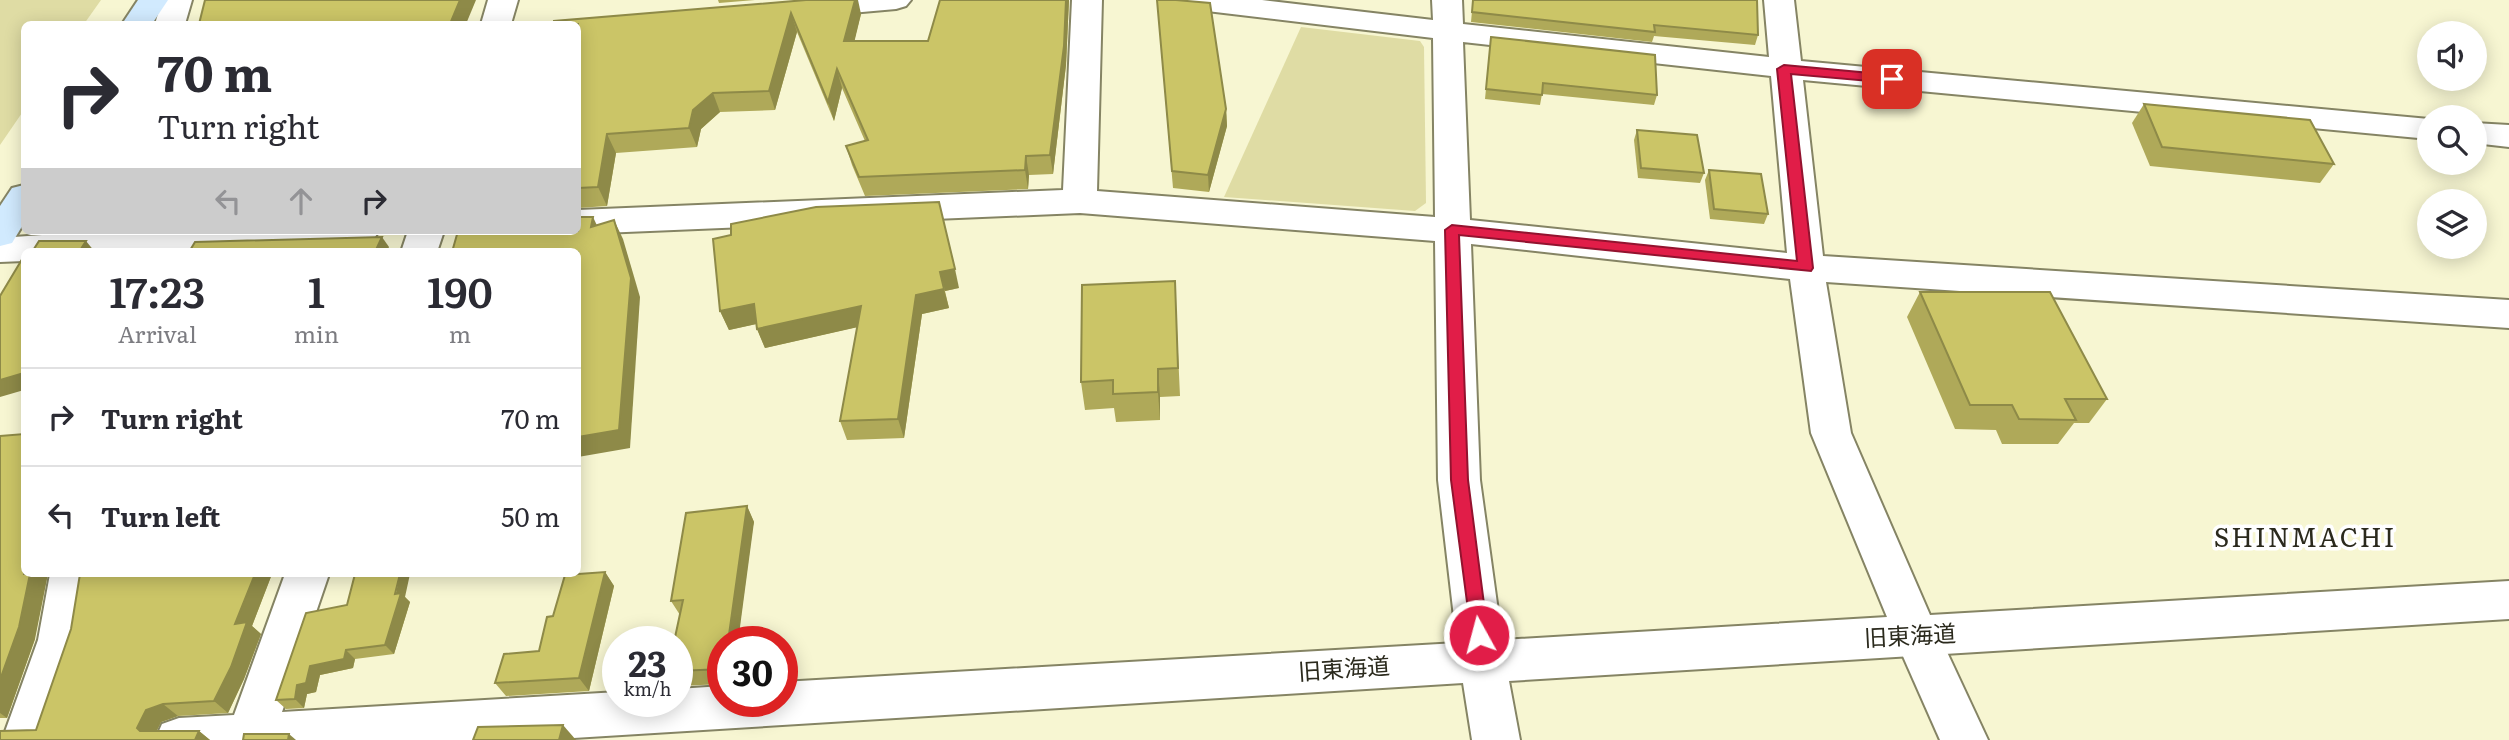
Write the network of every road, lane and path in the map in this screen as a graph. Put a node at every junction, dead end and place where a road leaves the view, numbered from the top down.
1 (153, 0) edge
2 (177, 0) edge
3 (503, 0) edge
4 (895, 0) edge
5 (1087, 0) edge
6 (1190, 0) edge
7 (1779, 0) edge
8 (832, 3) edge
9 (778, 10) edge
10 (1447, 16) edge
11 (139, 21) edge
12 (171, 21) edge
13 (497, 21) edge
14 (1784, 69) junction
15 (2417, 128) edge
16 (2487, 134) edge
17 (2509, 136) edge
18 (21, 201) edge
19 (1080, 201) junction
20 (581, 222) edge
21 (1452, 230) junction
22 (0, 234) edge
23 (269, 235) edge
24 (131, 241) edge
25 (29, 248) edge
26 (21, 249) edge
27 (0, 250) edge
28 (1805, 268) junction
29 (2509, 314) edge
30 (72, 577) edge
31 (306, 577) edge
32 (2509, 600) edge
33 (1917, 636) junction
34 (1482, 660) junction
35 (250, 738) edge
36 (26, 740) edge
37 (179, 740) edge
38 (1496, 740) edge
39 (1964, 740) edge

1 - 11 main road
2 - 12 street
3 - 13 street
4 - 8 street
5 - 19 street
6 - 10 street
7 - 14 street
8 - 9 street
10 - 14 street
10 - 21 street
14 - 15 street
14 - 28 street
16 - 17 street
18 - 22 main road
19 - 20 street
19 - 21 street
21 - 28 street
21 - 34 street
23 - 24 street
24 - 25 street
26 - 27 street
28 - 29 street
28 - 33 street
30 - 36 street
31 - 35 street
32 - 33 street, 旧東海道
33 - 34 street, 旧東海道
33 - 39 street
34 - 35 street, 旧東海道
34 - 38 street
35 - 37 street, 旧東海道

